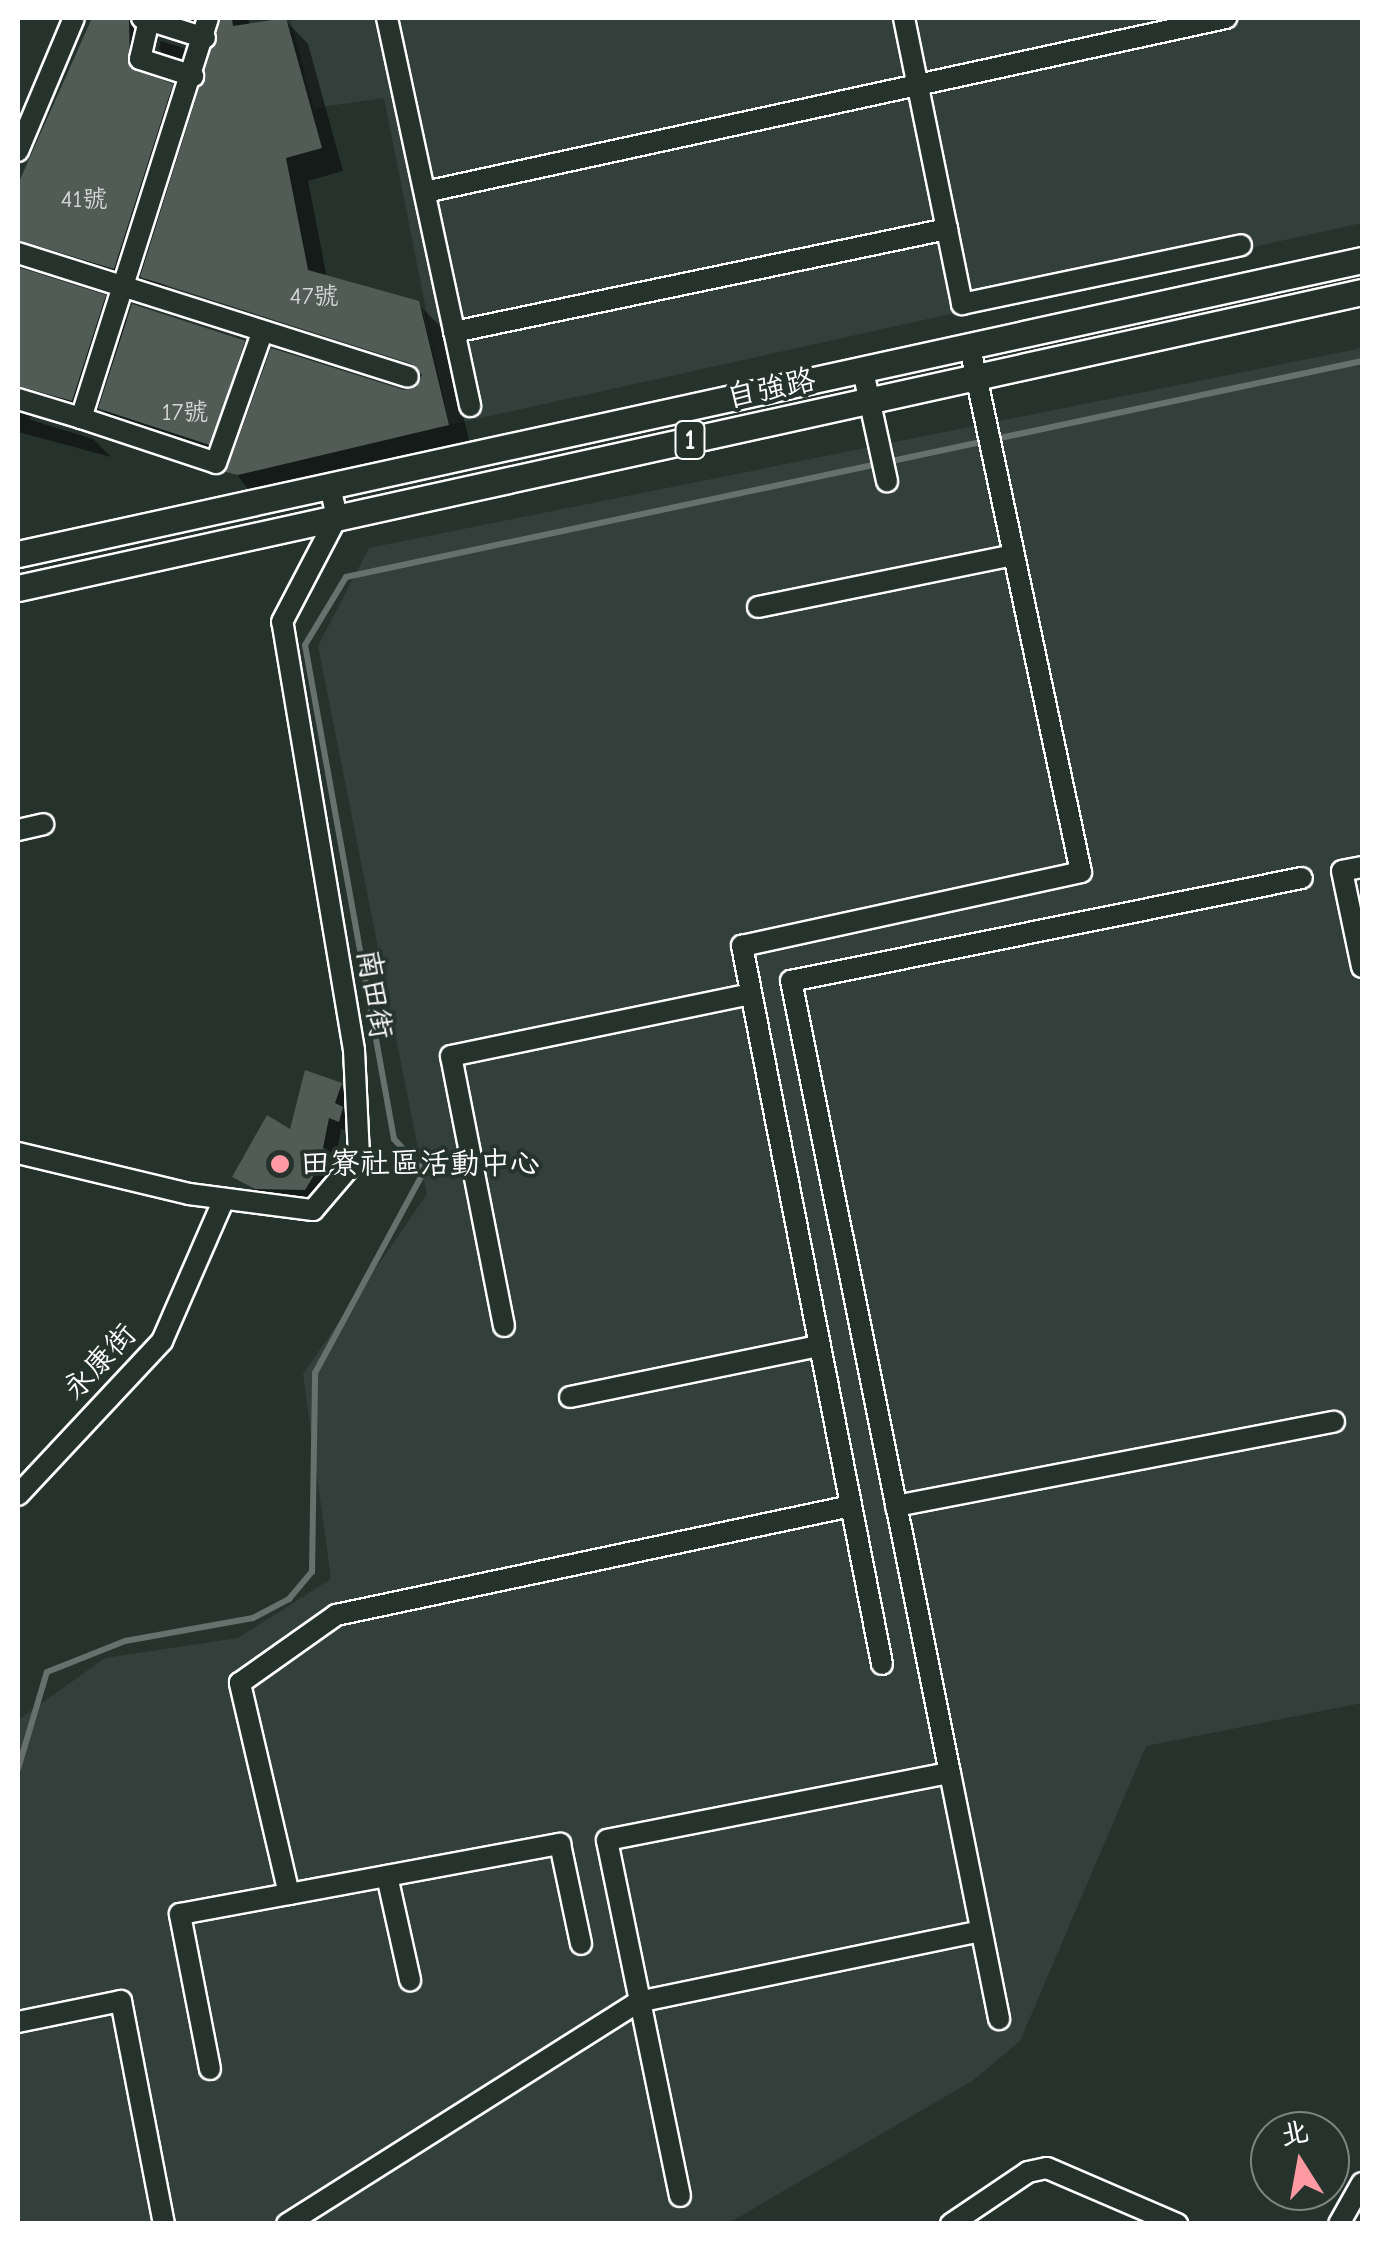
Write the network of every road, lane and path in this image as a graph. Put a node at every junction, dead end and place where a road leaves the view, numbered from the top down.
1 (74, 18) edge
2 (387, 18) edge
3 (904, 18) edge
4 (1226, 18) edge
5 (145, 19) edge
6 (206, 28) edge
7 (193, 76) junction
8 (918, 86) junction
9 (18, 151) edge
10 (424, 192) junction
11 (947, 229) junction
12 (1241, 245) dead end
13 (18, 253) edge
14 (1362, 260) edge
15 (124, 286) junction
16 (1362, 292) edge
17 (454, 332) junction
18 (262, 333) junction
19 (970, 347) junction
20 (863, 371) junction
21 (978, 376) junction
22 (408, 377) dead end
23 (18, 399) edge
24 (871, 400) junction
25 (470, 406) dead end
26 (81, 418) junction
27 (887, 481) dead end
28 (330, 487) junction
29 (337, 517) junction
30 (18, 554) edge
31 (1014, 555) junction
32 (18, 588) edge
33 (758, 607) dead end
34 (44, 824) dead end
35 (18, 830) edge
36 (1362, 867) edge
37 (1302, 878) dead end
38 (1362, 966) edge
39 (751, 994) junction
40 (18, 1154) edge
41 (224, 1198) junction
42 (504, 1326) dead end
43 (819, 1346) junction
44 (570, 1397) dead end
45 (1334, 1422) dead end
46 (18, 1495) edge
47 (851, 1506) junction
48 (896, 1506) junction
49 (882, 1664) dead end
50 (950, 1774) junction
51 (387, 1876) junction
52 (289, 1894) junction
53 (980, 1931) junction
54 (581, 1944) dead end
55 (410, 1980) dead end
56 (638, 2002) junction
57 (999, 2019) dead end
58 (18, 2022) edge
59 (210, 2068) dead end
60 (1362, 2183) edge
61 (680, 2196) dead end
62 (164, 2224) edge
63 (286, 2224) edge
64 (951, 2224) edge
65 (1177, 2224) edge
66 (1339, 2224) edge

1 - 9 street
2 - 10 street
3 - 8 street
4 - 8 street
5 - 6 street
5 - 7 street
6 - 7 street
7 - 15 street
8 - 10 street
8 - 11 street
10 - 17 street
11 - 12 street
11 - 17 street
13 - 15 street
14 - 19 main road, 自強路 / 1
15 - 18 street
15 - 26 street
16 - 21 main road, 自強路 / 1
17 - 25 street
18 - 22 street
18 - 26 street
19 - 20 main road, 自強路 / 1
19 - 21 street
20 - 24 street
20 - 28 main road, 自強路 / 1
21 - 24 main road, 自強路 / 1
21 - 31 street
23 - 26 street
24 - 27 street
24 - 29 main road, 自強路 / 1
28 - 29 street
28 - 30 main road, 自強路 / 1
29 - 32 main road, 自強路 / 1
29 - 41 street, 南田街
31 - 33 street
31 - 39 street
34 - 35 street
36 - 38 street
37 - 48 street
39 - 42 street
39 - 43 street
40 - 41 street, 南田街
41 - 46 street, 永康街
43 - 44 street
43 - 47 street
45 - 48 street
47 - 49 street
47 - 52 street
48 - 50 street
50 - 53 street
50 - 56 street
51 - 52 street
51 - 54 street
51 - 55 street
52 - 59 street
53 - 56 street
53 - 57 street
56 - 61 street
56 - 63 street
58 - 62 street
60 - 66 street
64 - 65 street

